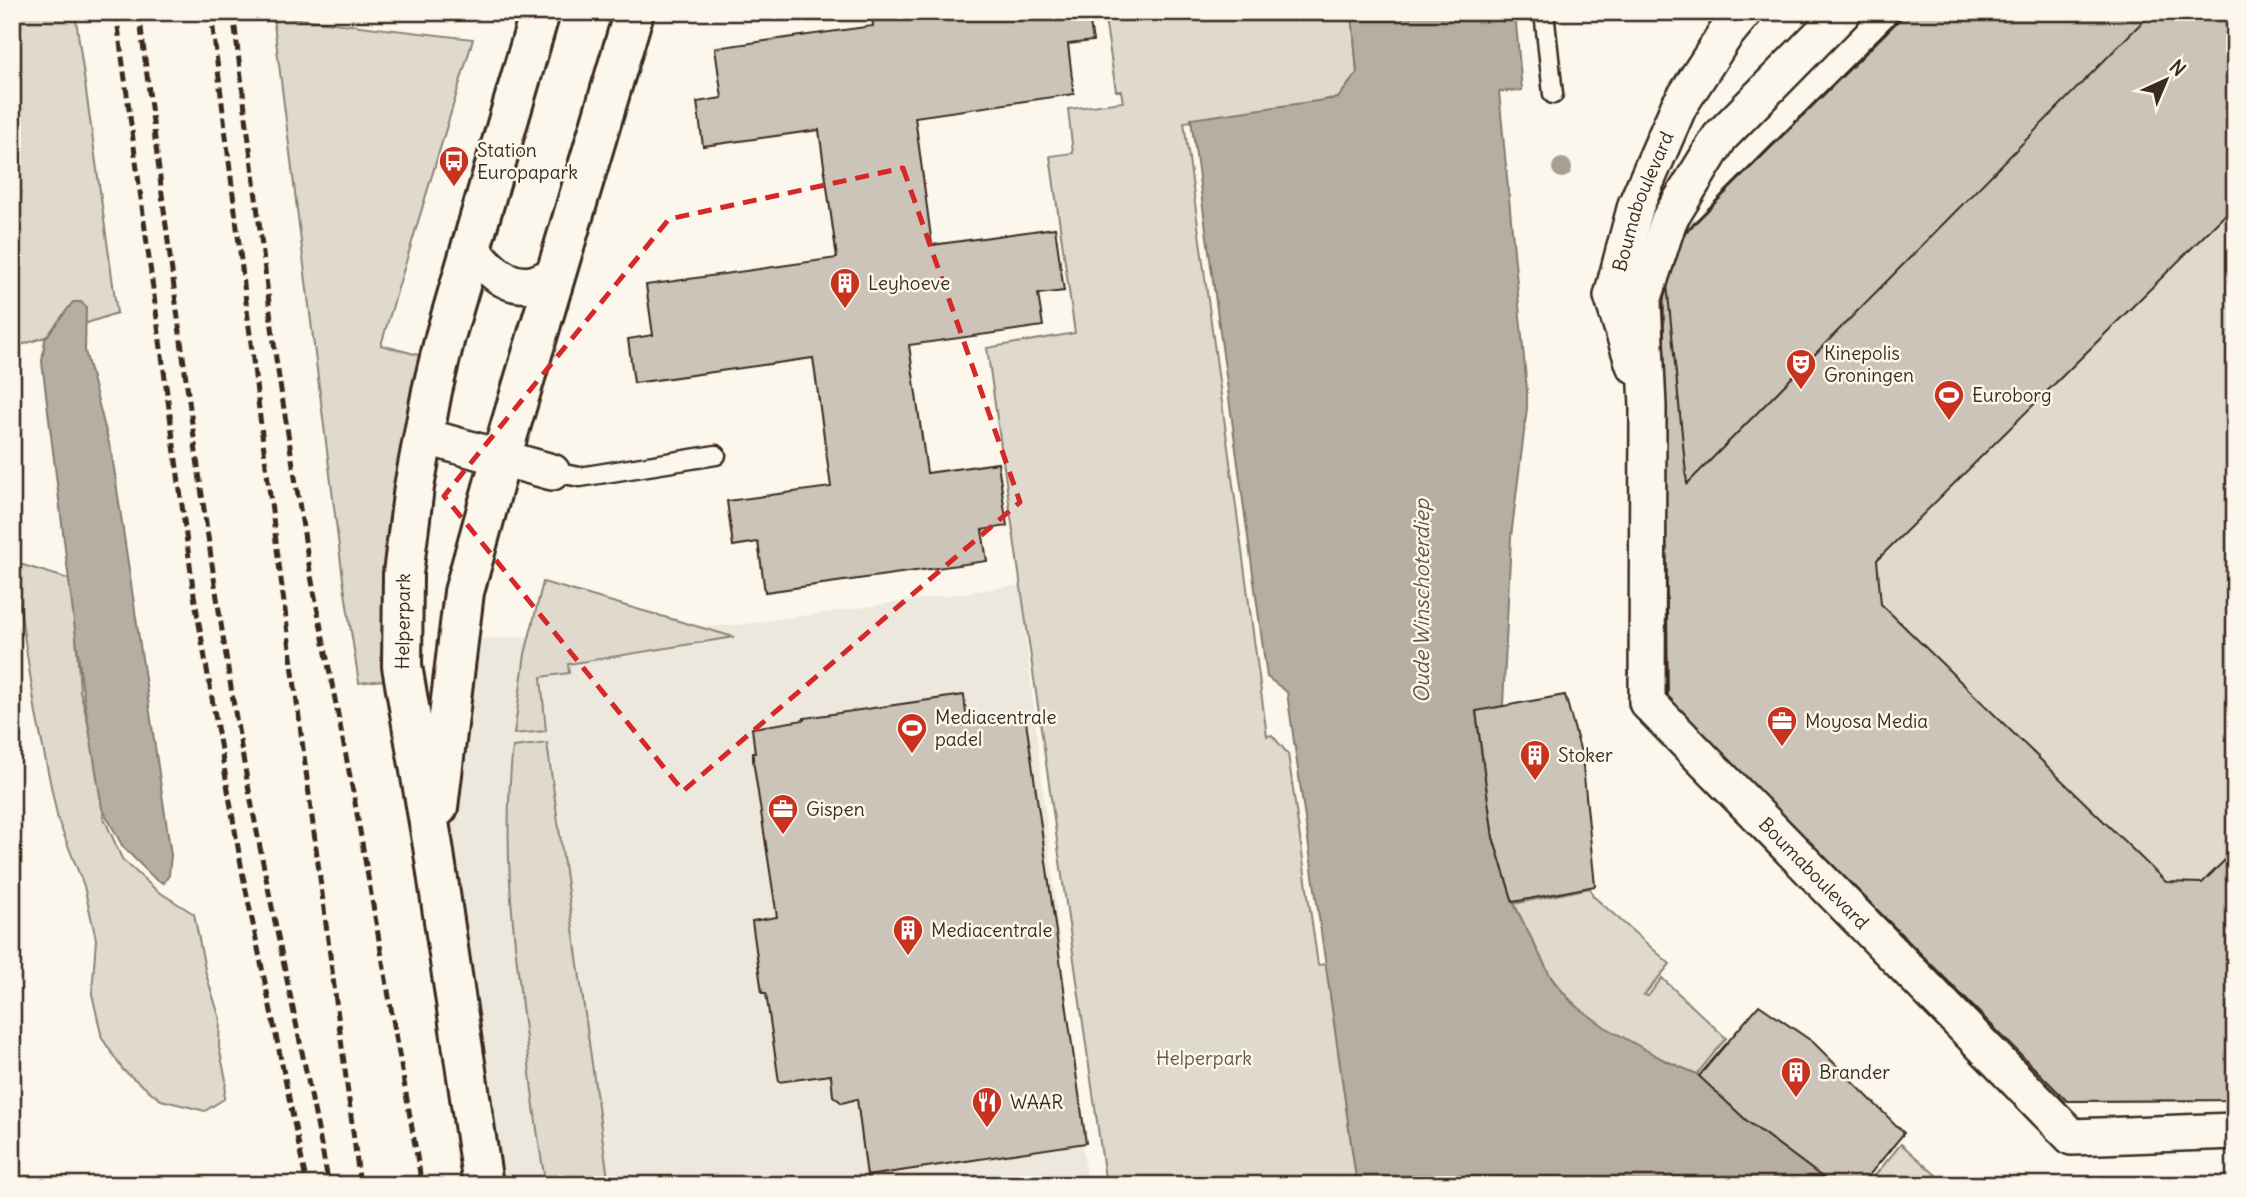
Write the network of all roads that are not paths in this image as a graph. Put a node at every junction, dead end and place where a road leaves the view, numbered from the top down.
1 (540, 12) edge
2 (634, 12) edge
3 (1544, 12) edge
4 (1744, 12) edge
5 (1843, 12) edge
6 (1553, 94) dead end
7 (471, 249) junction
8 (556, 274) junction
9 (1648, 407) junction
10 (423, 436) junction
11 (716, 455) dead end
12 (501, 458) junction
13 (552, 472) joint
14 (433, 846) junction
15 (2235, 1131) edge
16 (483, 1185) edge

1 - 7 main road, Helperpark
2 - 8 main road, Helperpark
3 - 6 lane
4 - 9 street, Boumaboulevard
5 - 9 street, Boumaboulevard
7 - 8 street
7 - 10 main road, Helperpark
8 - 12 main road, Helperpark
9 - 15 street, Boumaboulevard
10 - 12 street
10 - 14 main road, Helperpark
11 - 13 lane
12 - 13 street
12 - 14 main road, Helperpark
14 - 16 main road, Helperpark

